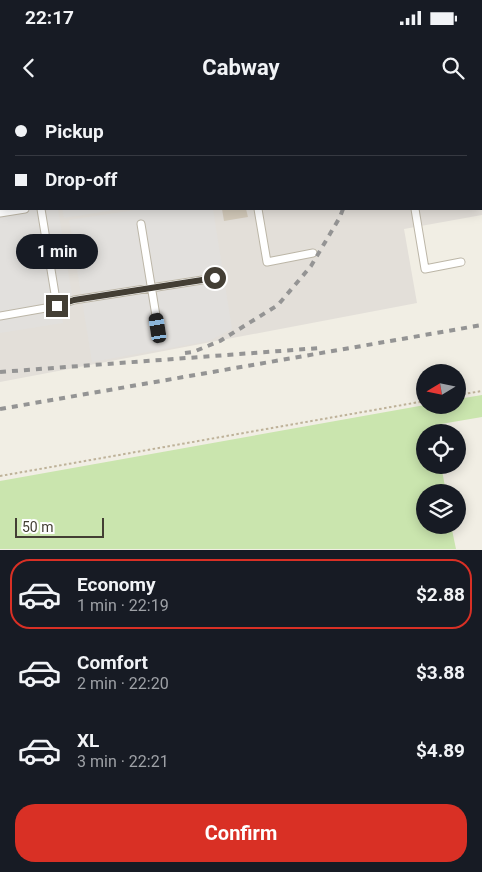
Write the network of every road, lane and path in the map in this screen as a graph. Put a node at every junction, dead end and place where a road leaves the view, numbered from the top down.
1 (19, 210) edge
2 (41, 210) edge
3 (258, 210) edge
4 (414, 210) edge
5 (0, 213) edge
6 (141, 224) dead end
7 (313, 253) dead end
8 (461, 262) dead end
9 (215, 278) dead end
10 (151, 288) junction
11 (57, 306) junction
12 (0, 316) edge
13 (158, 328) dead end
14 (482, 391) edge
15 (466, 394) edge
16 (416, 403) edge
17 (0, 476) edge

1 - 5 lane
2 - 11 lane
3 - 7 lane
4 - 8 lane
6 - 10 lane
9 - 10 lane
10 - 11 lane
10 - 13 lane
11 - 12 lane
14 - 15 path
16 - 17 path

